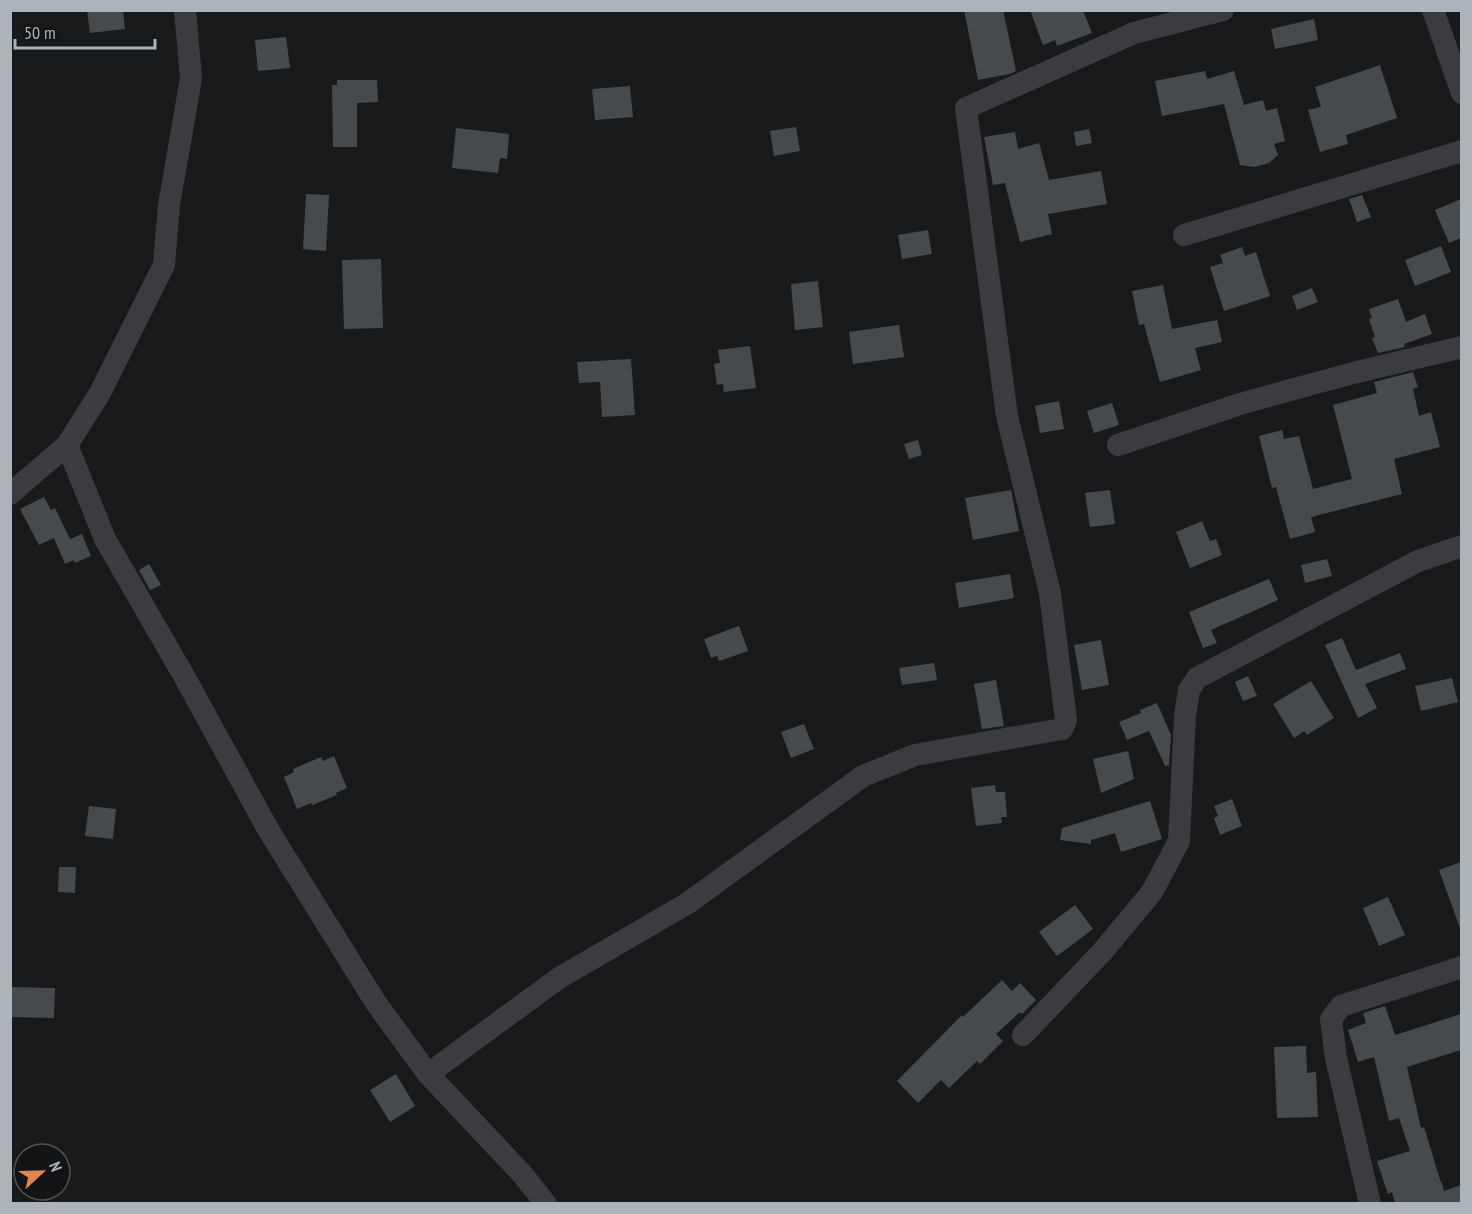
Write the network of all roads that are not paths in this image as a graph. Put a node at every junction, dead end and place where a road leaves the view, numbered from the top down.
1 (185, 10) edge
2 (1223, 10) edge
3 (1433, 10) edge
4 (1461, 93) edge
5 (1461, 151) edge
6 (1184, 236) dead end
7 (1461, 347) edge
8 (1118, 445) dead end
9 (67, 446) junction
10 (10, 494) edge
11 (1461, 546) edge
12 (1461, 967) edge
13 (1023, 1035) dead end
14 (428, 1074) junction
15 (546, 1203) edge
16 (1370, 1203) edge

1 - 9 street
2 - 14 street
3 - 4 street
5 - 6 street
7 - 8 street
9 - 10 street
9 - 14 street
11 - 13 street
12 - 16 street
14 - 15 street

